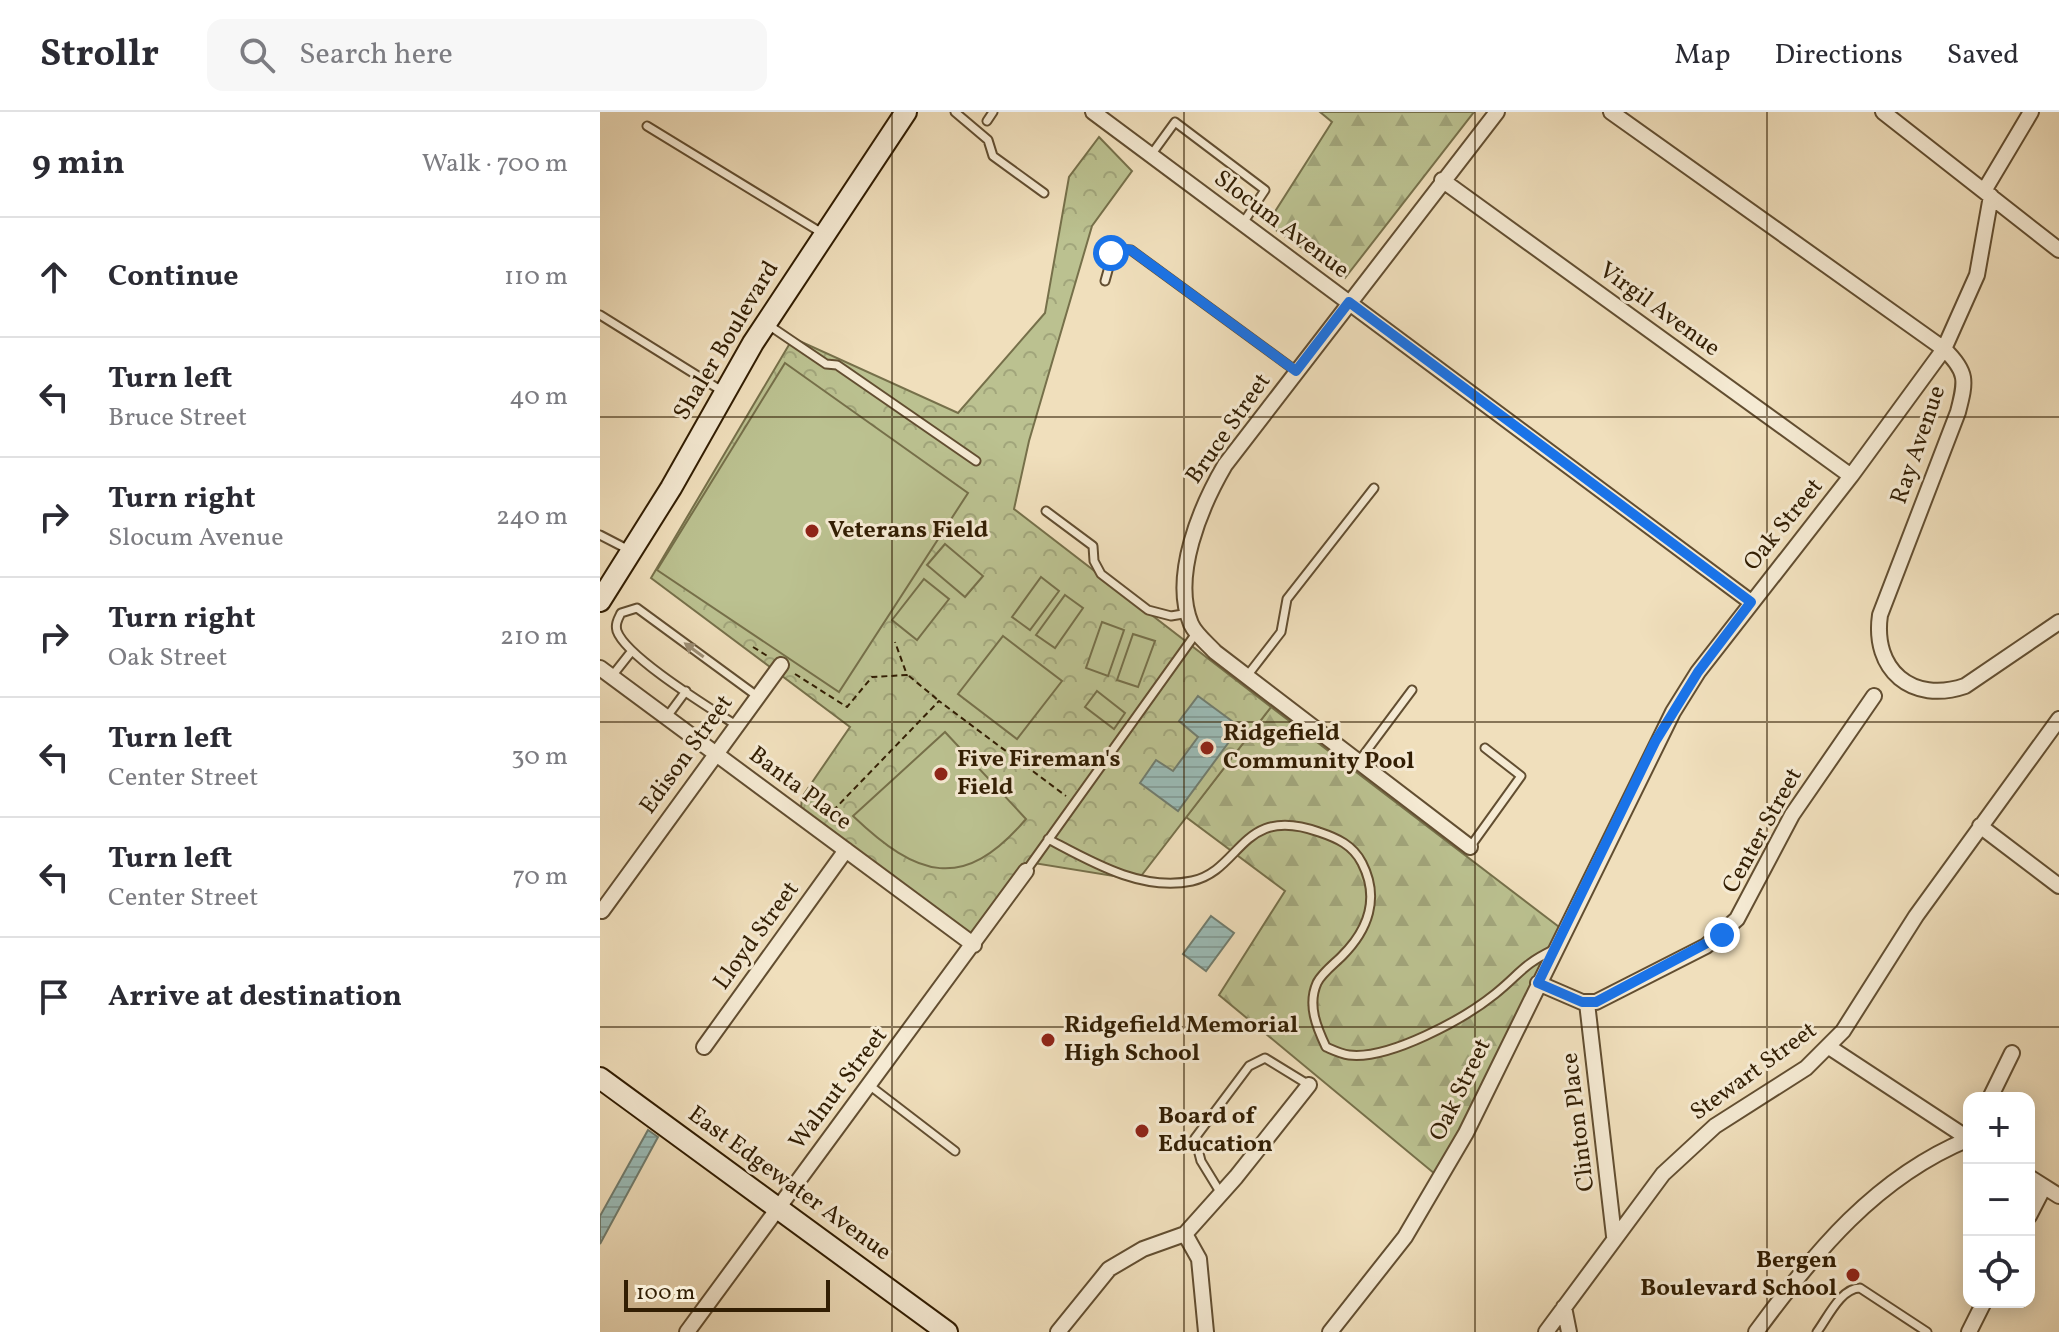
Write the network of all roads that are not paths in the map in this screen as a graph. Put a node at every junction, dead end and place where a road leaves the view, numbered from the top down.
1 (906, 112) edge
2 (955, 112) edge
3 (993, 112) edge
4 (1094, 112) edge
5 (1497, 112) edge
6 (1611, 112) edge
7 (1883, 112) edge
8 (2031, 112) edge
9 (987, 121) dead end
10 (647, 126) dead end
11 (1151, 155) junction
12 (1442, 180) junction
13 (1044, 193) dead end
14 (1988, 194) junction
15 (1243, 223) junction
16 (824, 234) junction
17 (2059, 250) edge
18 (1105, 281) dead end
19 (1349, 302) junction
20 (600, 315) edge
21 (766, 323) junction
22 (1944, 349) junction
23 (1296, 371) junction
24 (724, 393) junction
25 (976, 461) dead end
26 (1851, 476) junction
27 (1374, 488) dead end
28 (1046, 511) dead end
29 (600, 535) edge
30 (629, 550) junction
31 (600, 601) edge
32 (1751, 602) junction
33 (1189, 613) junction
34 (2059, 622) edge
35 (1197, 632) junction
36 (631, 652) junction
37 (781, 665) road end
38 (606, 672) edge
39 (1247, 676) junction
40 (1412, 690) dead end
41 (686, 691) junction
42 (757, 696) junction
43 (1874, 696) dead end
44 (666, 718) junction
45 (2059, 719) edge
46 (736, 725) junction
47 (1485, 748) dead end
48 (716, 753) junction
49 (1359, 761) junction
50 (1980, 826) junction
51 (1048, 839) junction
52 (1470, 847) joint
53 (846, 850) junction
54 (1026, 871) joint
55 (2059, 886) edge
56 (602, 911) edge
57 (974, 945) junction
58 (1553, 950) junction
59 (1538, 983) junction
60 (1587, 1003) junction
61 (704, 1047) dead end
62 (1829, 1047) junction
63 (2012, 1053) dead end
64 (600, 1078) edge
65 (869, 1085) junction
66 (1309, 1085) joint
67 (1993, 1092) edge
68 (1963, 1135) edge
69 (1963, 1142) edge
70 (955, 1151) dead end
71 (2035, 1181) edge
72 (2044, 1187) junction
73 (1220, 1192) junction
74 (2059, 1196) edge
75 (2035, 1204) edge
76 (778, 1206) junction
77 (1185, 1234) junction
78 (1614, 1236) junction
79 (1564, 1307) junction
80 (1981, 1308) edge
81 (687, 1332) edge
82 (947, 1332) edge
83 (1058, 1332) edge
84 (1206, 1332) edge
85 (1330, 1332) edge
86 (1546, 1332) edge
87 (1569, 1332) edge
88 (1756, 1332) edge
89 (1817, 1332) edge
90 (1927, 1332) edge
91 (1969, 1332) edge

1 - 16 street, Shaler Boulevard
2 - 13 lane
3 - 9 lane
4 - 11 street, Slocum Avenue
5 - 12 street, Bruce Street
6 - 22 street, Ray Avenue
7 - 14 street
8 - 14 street
10 - 16 lane
11 - 15 street, Slocum Avenue
11 - 15 lane
12 - 19 street, Bruce Street
12 - 26 street, Virgil Avenue
14 - 17 street
14 - 22 street, Oak Street
15 - 19 street, Slocum Avenue
16 - 21 street, Shaler Boulevard
18 - 23 lane
19 - 23 street, Bruce Street
19 - 32 street, Slocum Avenue
20 - 24 lane
21 - 24 street, Shaler Boulevard
21 - 25 lane
22 - 26 street, Oak Street
22 - 34 street, Ray Avenue
23 - 33 street, Bruce Street
24 - 30 street, Shaler Boulevard
26 - 32 street, Oak Street
27 - 39 lane
28 - 33 lane
29 - 30 lane
30 - 31 street, Shaler Boulevard
32 - 58 street, Oak Street
33 - 35 street, Bruce Street
35 - 39 street, Bruce Street
35 - 51 lane
36 - 38 lane
36 - 41 lane
42 -> 36 lane
37 - 42 street, Edison Street
38 - 44 street, Banta Place
39 - 49 street, Bruce Street
40 - 49 lane
41 - 44 lane
41 - 46 lane
42 - 46 street, Edison Street
43 - 60 street, Center Street
44 - 48 street, Banta Place
45 - 50 street, Stewart Street
46 - 48 street, Edison Street
47 - 52 lane
48 - 53 street, Banta Place
48 - 56 street, Edison Street
49 - 52 street, Bruce Street
50 - 55 street
50 - 62 street, Stewart Street
51 - 54 lane
51 - 58 lane
53 - 57 street, Banta Place
53 - 61 street, Lloyd Street
54 - 57 street, Walnut Street
57 - 65 street, Walnut Street
58 - 59 street, Oak Street
59 - 60 street
59 - 85 street, Oak Street
60 - 78 street, Clinton Place
62 - 68 street
62 - 78 street, Stewart Street
63 - 67 street
64 - 76 street, East Edgewater Avenue
65 - 70 lane
65 - 76 street, Walnut Street
66 - 73 street
66 - 73 lane
69 - 88 street
71 - 72 street
72 - 74 street
72 - 75 street
73 - 77 street
76 - 81 street, Walnut Street
76 - 82 street, East Edgewater Avenue
77 - 83 street
77 - 84 street
78 - 79 street, Stewart Street
79 - 86 street, Stewart Street
79 - 87 street
80 - 91 street
89 - 90 lane

